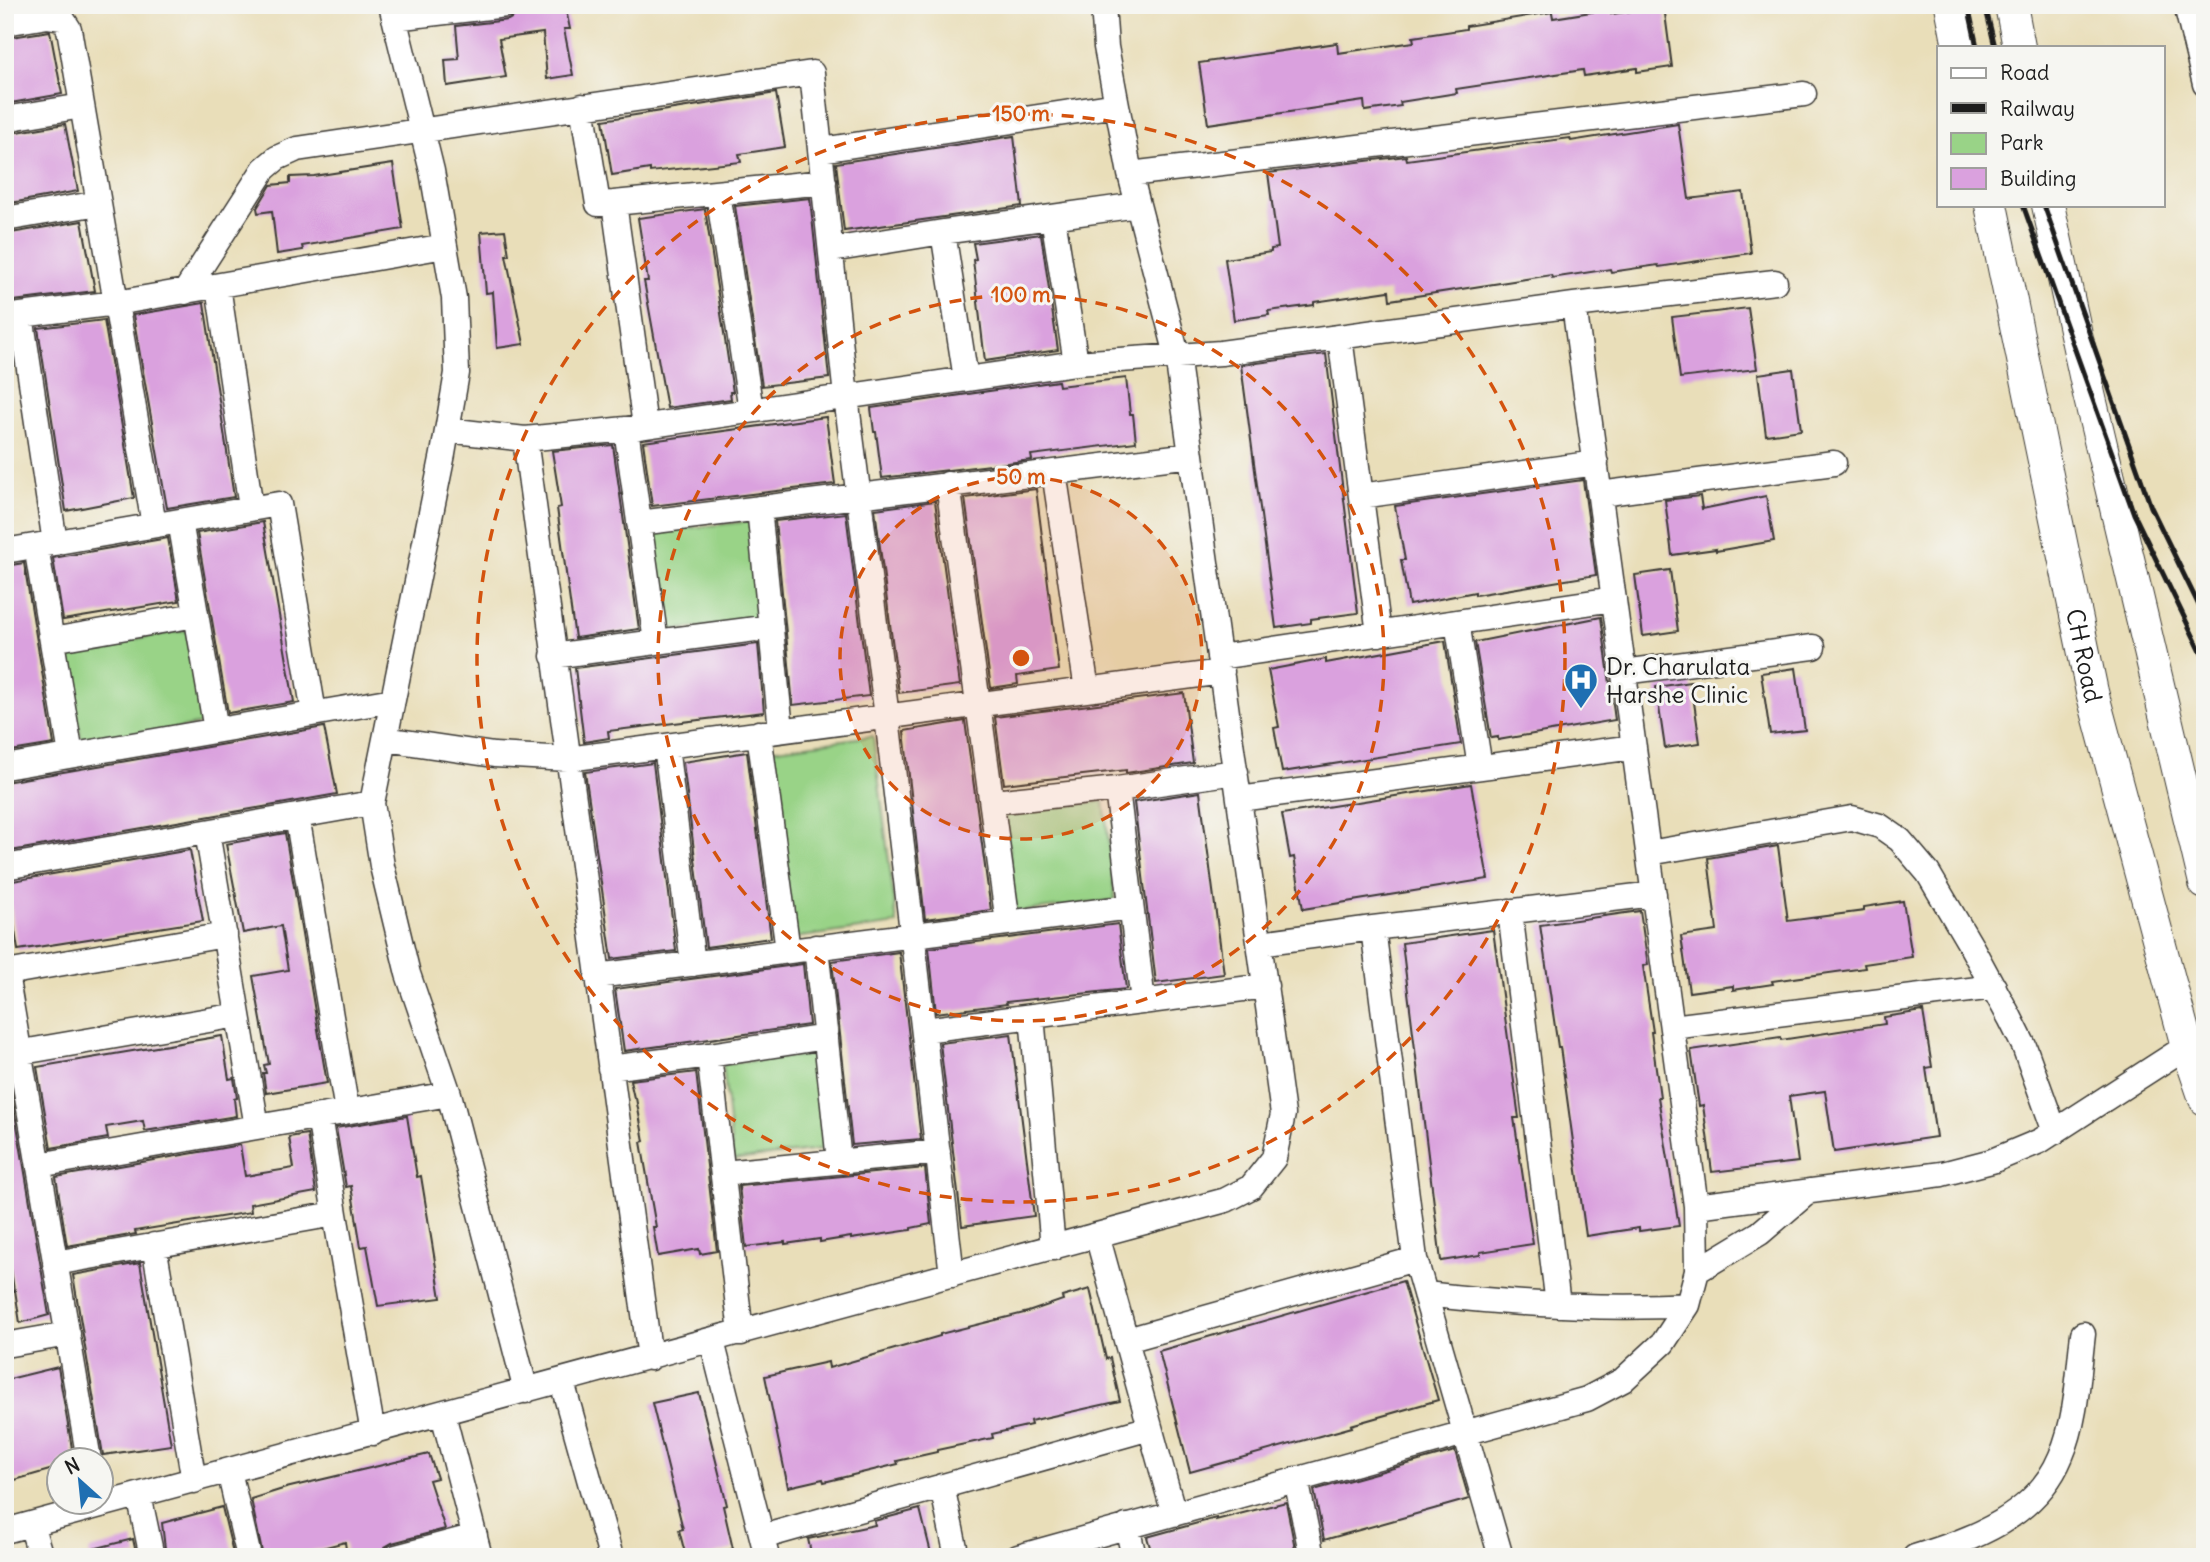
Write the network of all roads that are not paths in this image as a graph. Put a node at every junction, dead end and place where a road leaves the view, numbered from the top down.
1 (506, 5) edge
2 (1103, 5) edge
3 (1951, 5) edge
4 (2011, 5) edge
5 (2186, 5) edge
6 (393, 11) edge
7 (5, 23) edge
8 (1959, 46) edge
9 (2019, 46) edge
10 (2205, 84) edge
11 (1804, 94) dead end
12 (1117, 105) junction
13 (82, 106) junction
14 (582, 106) junction
15 (5, 119) edge
16 (422, 129) junction
17 (821, 150) junction
18 (1130, 174) junction
19 (824, 182) junction
20 (718, 193) junction
21 (99, 203) junction
22 (614, 203) junction
23 (1138, 205) junction
24 (1991, 206) edge
25 (2048, 206) edge
26 (1053, 217) junction
27 (5, 219) edge
28 (943, 232) junction
29 (445, 246) junction
30 (831, 250) junction
31 (1775, 282) dead end
32 (218, 286) junction
33 (185, 292) junction
34 (116, 303) junction
35 (1574, 305) junction
36 (13, 316) edge
37 (1340, 337) junction
38 (1177, 355) junction
39 (1076, 363) junction
40 (966, 379) junction
41 (846, 397) junction
42 (751, 410) junction
43 (635, 427) junction
44 (447, 430) junction
45 (525, 439) junction
46 (1191, 455) junction
47 (1596, 463) junction
48 (1834, 463) dead end
49 (1054, 472) junction
50 (948, 484) junction
51 (1600, 494) junction
52 (859, 495) junction
53 (1361, 496) junction
54 (251, 508) junction
55 (759, 508) junction
56 (180, 521) junction
57 (639, 523) junction
58 (154, 525) junction
59 (45, 544) junction
60 (5, 551) edge
61 (1614, 599) junction
62 (196, 615) junction
63 (1457, 622) junction
64 (771, 627) junction
65 (1379, 634) junction
66 (52, 640) junction
67 (656, 642) junction
68 (1813, 647) dead end
69 (553, 656) junction
70 (1221, 665) junction
71 (1624, 672) junction
72 (1087, 690) junction
73 (393, 699) junction
74 (980, 704) junction
75 (314, 713) junction
76 (887, 717) junction
77 (216, 730) junction
78 (770, 732) junction
79 (385, 739) junction
80 (666, 746) junction
81 (1634, 747) junction
82 (71, 755) junction
83 (568, 759) junction
84 (5, 767) edge
85 (1480, 767) junction
86 (1236, 772) junction
87 (1117, 789) junction
88 (1240, 799) junction
89 (992, 802) junction
90 (372, 803) junction
91 (297, 816) junction
92 (207, 832) junction
93 (1649, 853) junction
94 (5, 867) edge
95 (2205, 883) edge
96 (1654, 894) junction
97 (1131, 907) junction
98 (1510, 911) junction
99 (1008, 923) junction
100 (1373, 928) junction
101 (912, 934) junction
102 (225, 935) junction
103 (1260, 943) junction
104 (816, 947) junction
105 (788, 951) junction
106 (693, 964) junction
107 (5, 968) edge
108 (6, 973) edge
109 (597, 976) junction
110 (1266, 986) junction
111 (1994, 988) junction
112 (1143, 1002) junction
113 (238, 1015) junction
114 (1032, 1016) junction
115 (1672, 1027) junction
116 (924, 1030) junction
117 (825, 1037) junction
118 (2187, 1046) junction
119 (13, 1054) edge
120 (709, 1055) junction
121 (610, 1068) junction
122 (449, 1094) junction
123 (2205, 1099) edge
124 (347, 1111) junction
125 (319, 1116) junction
126 (257, 1127) junction
127 (2054, 1132) junction
128 (938, 1152) junction
129 (839, 1161) junction
130 (39, 1165) junction
131 (723, 1173) junction
132 (1809, 1191) junction
133 (1696, 1206) junction
134 (335, 1214) junction
135 (1097, 1236) junction
136 (154, 1245) junction
137 (1053, 1248) junction
138 (1415, 1259) junction
139 (55, 1263) junction
140 (1697, 1271) junction
141 (952, 1275) junction
142 (1425, 1294) junction
143 (1558, 1305) junction
144 (1688, 1305) junction
145 (741, 1333) junction
146 (68, 1334) junction
147 (2083, 1334) dead end
148 (1126, 1340) junction
149 (712, 1341) junction
150 (5, 1345) edge
151 (650, 1358) junction
152 (562, 1382) junction
153 (526, 1391) junction
154 (443, 1414) junction
155 (1150, 1428) junction
156 (373, 1433) junction
157 (1464, 1433) junction
158 (87, 1446) edge
159 (229, 1471) junction
160 (1296, 1479) junction
161 (194, 1481) junction
162 (942, 1486) junction
163 (139, 1496) junction
164 (116, 1500) edge
165 (1174, 1514) junction
166 (57, 1516) edge
167 (31, 1524) junction
168 (1127, 1526) junction
169 (5, 1531) edge
170 (478, 1547) edge
171 (764, 1547) edge
172 (41, 1557) edge
173 (152, 1557) edge
174 (249, 1557) edge
175 (396, 1557) edge
176 (611, 1557) edge
177 (957, 1557) edge
178 (1018, 1557) edge
179 (1134, 1557) edge
180 (1312, 1557) edge
181 (1501, 1557) edge
182 (1915, 1557) edge

1 - 6 street
2 - 12 street
3 - 8 street
4 - 9 street
5 - 10 street
6 - 16 street
7 - 13 street
11 - 18 street
12 - 17 street
12 - 18 street
13 - 15 street
13 - 21 street
14 - 16 street
14 - 17 street
14 - 22 street
16 - 29 street
16 - 33 street
17 - 19 street
18 - 23 street
19 - 20 street
19 - 30 street
20 - 22 street
20 - 42 street
21 - 27 street
21 - 34 street
22 - 43 street
23 - 26 street
23 - 38 street
24 - 118 street, CH Road
25 - 95 street
26 - 28 street
26 - 39 street
28 - 30 street
28 - 40 street
29 - 32 street
29 - 44 street
30 - 41 street
31 - 35 street
32 - 33 street
32 - 54 street
33 - 34 street
34 - 36 street
34 - 58 street
35 - 37 street
35 - 47 street
36 - 59 street
37 - 38 street
37 - 53 street
38 - 39 street
38 - 46 street
39 - 40 street
40 - 41 street
41 - 42 street
41 - 52 street
42 - 43 street
43 - 45 street
43 - 57 street
44 - 45 street
44 - 73 street
45 - 69 street
46 - 49 street
46 - 70 street
47 - 51 street
47 - 53 street
48 - 51 street
49 - 50 street
49 - 72 street
50 - 52 street
50 - 74 street
51 - 61 street
52 - 55 street
52 - 76 street
53 - 65 street
54 - 56 street
54 - 75 street
55 - 57 street
55 - 64 street
56 - 58 street
56 - 62 street
57 - 67 street
58 - 59 street
59 - 60 street
59 - 66 street
61 - 63 street
61 - 71 street
62 - 66 street
62 - 77 street
63 - 65 street
63 - 85 street
64 - 67 street
64 - 78 street
65 - 70 street
66 - 82 street
67 - 69 street
68 - 71 street
69 - 83 street
70 - 72 street
70 - 86 street
71 - 81 street
72 - 74 street
73 - 75 street
73 - 79 street
74 - 76 street
74 - 89 street
75 - 77 street
76 - 78 street
76 - 101 street
77 - 82 street
78 - 80 street
78 - 105 street
79 - 83 street
79 - 90 street
80 - 83 street
80 - 106 street
81 - 85 street
81 - 93 street
82 - 84 street
83 - 109 street
85 - 88 street
86 - 87 street
86 - 88 street
87 - 89 street
87 - 97 street
88 - 103 street
89 - 99 street
90 - 91 street
90 - 122 street
91 - 92 street
91 - 124 street
92 - 94 street
92 - 102 street
93 - 96 street
93 - 111 street
96 - 98 street
96 - 115 street
97 - 99 street
97 - 112 street
98 - 100 street
98 - 143 street
99 - 101 street
100 - 103 street
100 - 138 street
101 - 104 street
101 - 116 street
102 - 108 street
102 - 113 street
103 - 110 street
104 - 105 street
104 - 117 street
105 - 106 street
106 - 109 street
107 - 108 street
108 - 119 street
109 - 121 street
110 - 112 street
110 - 135 street
111 - 115 street
111 - 127 street
112 - 114 street
113 - 119 street
113 - 126 street
114 - 116 street
114 - 137 street
115 - 133 street
116 - 128 street
117 - 120 street
117 - 129 street
118 - 123 street, CH Road
118 - 127 street
119 - 130 street
120 - 121 street
120 - 131 street
121 - 151 street
122 - 124 street
122 - 153 street
124 - 125 street
125 - 126 street
125 - 134 street
126 - 130 street
127 - 132 street
128 - 129 street
128 - 141 street
129 - 131 street
130 - 139 street
131 - 145 street
132 - 133 street
132 - 140 street
133 - 140 street
134 - 136 street
134 - 156 street
135 - 137 street
135 - 148 street
136 - 139 street
136 - 161 street
137 - 141 street
138 - 142 street
138 - 148 street
139 - 146 street
140 - 144 street
141 - 145 street
142 - 143 street
142 - 157 street
143 - 144 street
144 - 157 street
145 - 149 street
146 - 150 street
146 - 158 street
147 - 182 street
148 - 155 street
149 - 151 street
149 - 171 street
151 - 152 street
152 - 153 street
152 - 176 street
153 - 154 street
154 - 156 street
154 - 170 street
155 - 162 street
155 - 165 street
156 - 159 street
157 - 160 street
157 - 181 street
159 - 161 street
159 - 174 street
160 - 165 street
160 - 180 street
161 - 163 street
162 - 171 street
162 - 177 street
163 - 164 street
163 - 173 street
165 - 168 street
166 - 167 street
167 - 169 street
167 - 172 street
168 - 178 street
168 - 179 street
170 - 175 street

